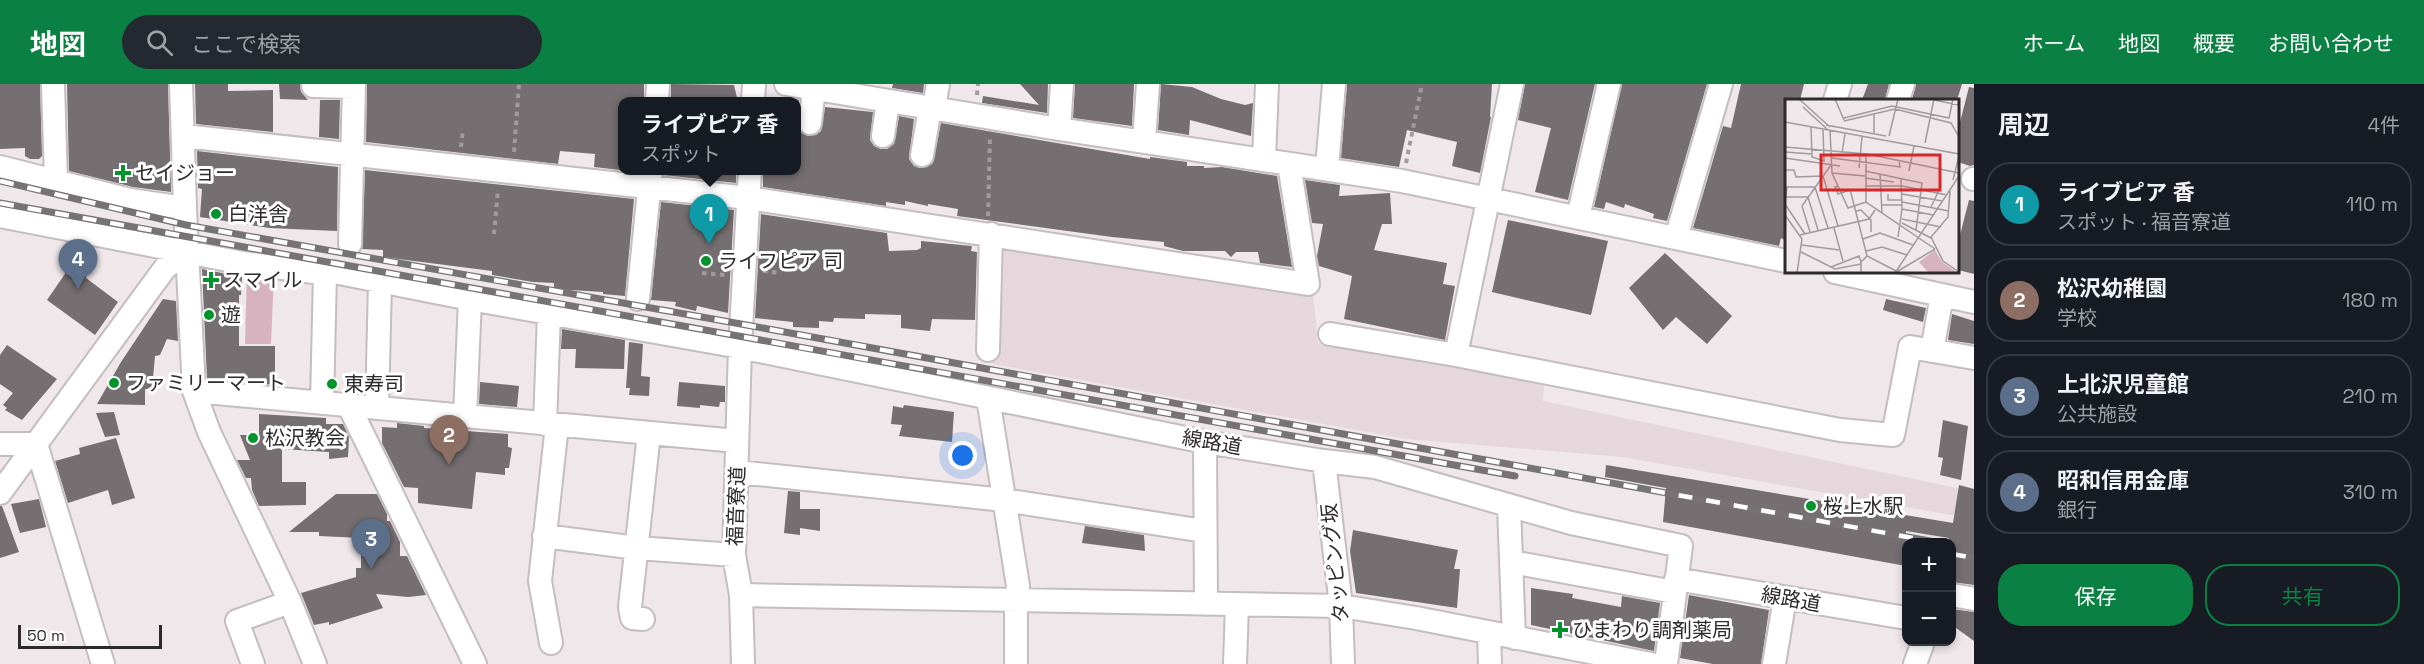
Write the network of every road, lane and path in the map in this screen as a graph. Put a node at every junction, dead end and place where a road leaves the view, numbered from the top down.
1 (53, 84) edge
2 (181, 84) edge
3 (519, 84) edge
4 (786, 84) edge
5 (938, 84) edge
6 (1062, 84) edge
7 (1148, 84) edge
8 (1267, 84) edge
9 (1334, 84) edge
10 (1422, 84) edge
11 (1512, 84) edge
12 (1609, 84) edge
13 (1721, 84) edge
14 (1840, 84) edge
15 (1903, 84) edge
16 (313, 86) dead end
17 (354, 86) edge
18 (814, 89) junction
19 (1835, 99) edge
20 (1898, 99) edge
21 (888, 101) junction
22 (932, 108) junction
23 (990, 118) junction
24 (810, 123) dead end
25 (1059, 129) junction
26 (183, 136) junction
27 (883, 136) dead end
28 (1144, 141) junction
29 (351, 153) junction
30 (922, 155) dead end
31 (1264, 160) junction
32 (1289, 164) junction
33 (0, 167) edge
34 (1327, 168) junction
35 (507, 171) junction
36 (750, 175) edge
37 (650, 179) edge
38 (1402, 181) junction
39 (56, 182) junction
40 (748, 198) junction
41 (1490, 198) junction
42 (184, 208) junction
43 (0, 216) edge
44 (1578, 217) junction
45 (494, 234) dead end
46 (989, 234) junction
47 (1676, 238) junction
48 (350, 244) dead end
49 (187, 251) junction
50 (1785, 258) edge
51 (325, 273) junction
52 (1845, 273) edge
53 (380, 282) junction
54 (1942, 295) junction
55 (470, 299) junction
56 (638, 299) dead end
57 (1974, 302) edge
58 (549, 314) junction
59 (1330, 334) dead end
60 (740, 347) junction
61 (988, 350) dead end
62 (1932, 351) junction
63 (1456, 355) junction
64 (1974, 358) edge
65 (194, 391) junction
66 (988, 399) junction
67 (322, 403) junction
68 (349, 406) junction
69 (377, 408) junction
70 (465, 416) junction
71 (551, 424) junction
72 (649, 433) junction
73 (737, 441) junction
74 (1205, 442) junction
75 (0, 444) edge
76 (36, 444) junction
77 (1324, 461) junction
78 (738, 472) junction
79 (0, 493) edge
80 (1004, 500) junction
81 (1509, 507) junction
82 (1204, 531) junction
83 (544, 536) junction
84 (637, 548) junction
85 (734, 555) junction
86 (1512, 562) junction
87 (1675, 586) junction
88 (741, 595) junction
89 (1956, 596) edge
90 (1785, 598) junction
91 (1974, 599) edge
92 (1016, 600) junction
93 (290, 602) junction
94 (1206, 604) junction
95 (1237, 605) junction
96 (1341, 606) junction
97 (1902, 617) edge
98 (643, 619) dead end
99 (1489, 634) junction
100 (1514, 638) junction
101 (551, 643) dead end
102 (1922, 646) edge
103 (103, 664) edge
104 (253, 664) edge
105 (315, 664) edge
106 (475, 664) edge
107 (743, 664) edge
108 (1016, 664) edge
109 (1235, 664) edge
110 (1343, 664) edge
111 (1490, 664) edge
112 (1651, 664) edge
113 (1666, 664) edge
114 (1774, 664) edge
115 (1915, 664) edge

1 - 39 street
2 - 26 street
3 - 35 path
4 - 18 street
5 - 22 street
6 - 25 street
7 - 28 street
8 - 31 street
9 - 34 street
10 - 38 path
11 - 41 street
12 - 44 street
13 - 47 street
14 - 19 street
15 - 20 street
16 - 17 street
17 - 29 street
18 - 21 street
18 - 24 street
21 - 22 street
21 - 27 street
22 - 23 street
22 - 30 street
23 - 25 street
23 - 46 path
25 - 28 street
26 - 29 street
26 - 42 street
28 - 31 street
29 - 35 street
29 - 48 street
31 - 32 street
32 - 34 street
32 - 46 street
33 - 39 street
34 - 38 street
35 - 37 street
35 - 45 path
36 - 40 street, 福音寮道
37 - 40 street
37 - 56 street
38 - 41 street
39 - 42 street
40 - 46 street
40 - 60 street, 福音寮道
41 - 44 street
41 - 63 street
42 - 49 street
43 - 49 street, 線路道
44 - 47 street
46 - 61 street
47 - 50 street
49 - 51 street, 線路道
49 - 65 street
49 - 76 street
51 - 53 street, 線路道
51 - 67 street
52 - 54 street
53 - 55 street, 線路道
53 - 69 street
54 - 57 street
54 - 62 street
55 - 58 street, 線路道
55 - 70 street
58 - 60 street, 線路道
58 - 71 street
59 - 63 street
60 - 66 street, 線路道
60 - 73 street, 福音寮道
62 - 63 street
62 - 64 street
65 - 67 street
65 - 93 street
66 - 74 street, 線路道
66 - 80 street
67 - 68 street
68 - 69 street
68 - 106 street
69 - 70 street
70 - 71 street
71 - 72 street
71 - 83 street
72 - 73 street
72 - 84 street
73 - 78 street, 福音寮道
74 - 77 street, 線路道
74 - 82 street
75 - 76 street
76 - 79 street
76 - 103 street
77 - 81 street, 線路道
77 - 96 street, タッピング坂
78 - 80 street
78 - 85 street, 福音寮道
80 - 82 street
80 - 92 street
81 - 86 street
81 - 87 street, 線路道
82 - 94 street
83 - 84 street
83 - 101 street
84 - 85 street
84 - 98 street
85 - 88 street, 福音寮道
86 - 87 street, 線路道
86 - 100 street
87 - 90 street, 線路道
87 - 113 street
88 - 92 street
88 - 107 street, 福音寮道
89 - 91 street
90 - 97 street, 線路道
90 - 114 street
92 - 94 street
92 - 108 street
93 - 104 street
93 - 105 street
94 - 95 street
95 - 96 street
95 - 109 street
96 - 99 street
96 - 110 street, タッピング坂
99 - 100 street
99 - 111 street
100 - 112 street
102 - 115 street

